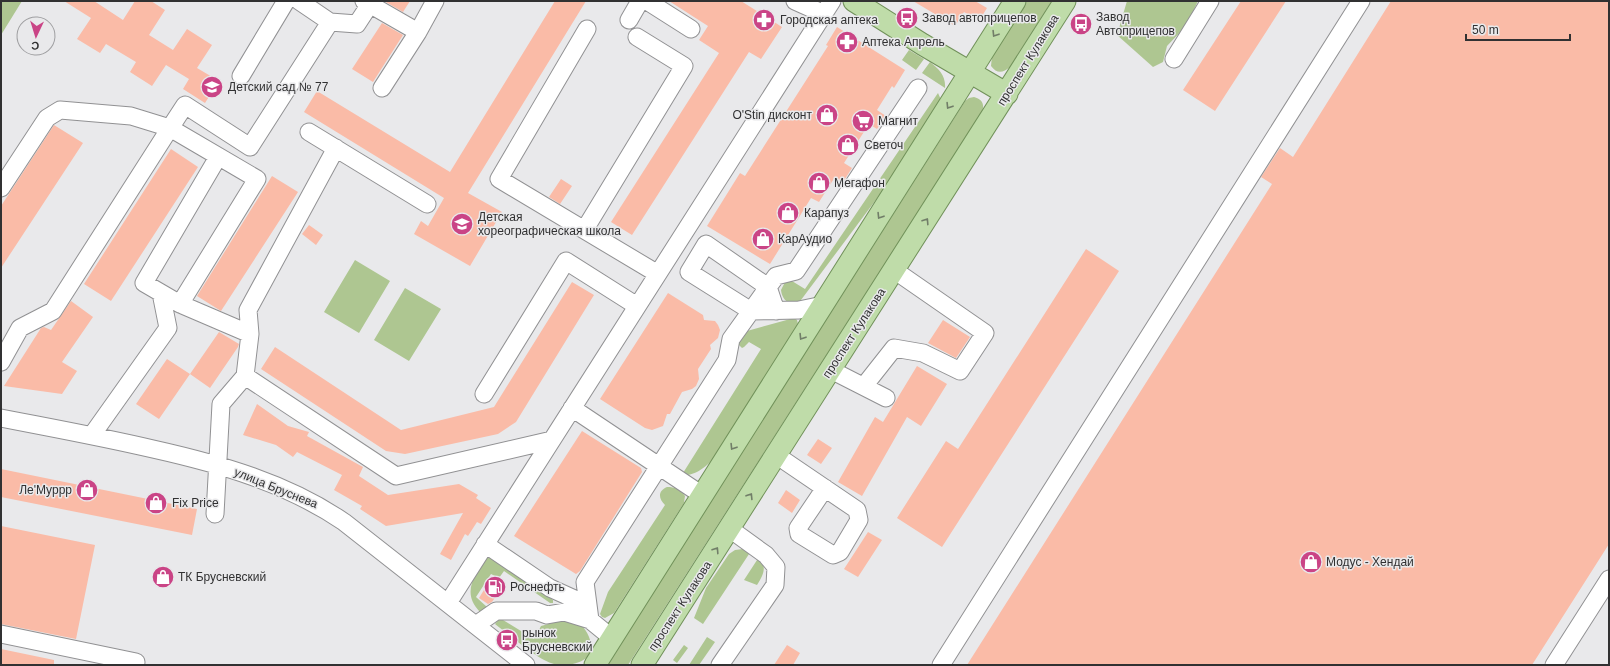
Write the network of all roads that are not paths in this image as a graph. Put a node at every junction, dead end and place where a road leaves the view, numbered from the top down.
1 (286, 1) edge
2 (299, 1) edge
3 (435, 1) edge
4 (640, 1) edge
5 (647, 1) edge
6 (795, 1) edge
7 (854, 1) edge
8 (1015, 1) edge
9 (1066, 1) edge
10 (1210, 1) edge
11 (1361, 1) edge
12 (367, 3) edge
13 (828, 8) edge
14 (629, 20) dead end
15 (330, 22) junction
16 (587, 29) dead end
17 (691, 29) dead end
18 (418, 32) junction
19 (638, 37) dead end
20 (1174, 59) dead end
21 (970, 73) junction
22 (241, 76) dead end
23 (382, 88) dead end
24 (918, 88) dead end
25 (1006, 94) junction
26 (170, 128) junction
27 (309, 132) dead end
28 (336, 148) junction
29 (218, 157) junction
30 (1, 188) edge
31 (427, 204) dead end
32 (585, 230) junction
33 (894, 270) junction
34 (658, 274) junction
35 (768, 287) junction
36 (162, 293) junction
37 (180, 304) junction
38 (823, 305) junction
39 (637, 306) junction
40 (751, 310) junction
41 (776, 311) junction
42 (250, 334) junction
43 (1, 362) edge
44 (831, 370) junction
45 (245, 376) junction
46 (864, 386) junction
47 (484, 394) dead end
48 (886, 398) dead end
49 (572, 408) junction
50 (1, 418) edge
51 (92, 435) junction
52 (552, 440) junction
53 (776, 455) junction
54 (217, 464) junction
55 (659, 466) junction
56 (825, 488) dead end
57 (702, 496) junction
58 (215, 514) dead end
59 (730, 528) junction
60 (485, 544) junction
61 (1609, 579) edge
62 (448, 603) junction
63 (590, 620) junction
64 (476, 625) junction
65 (1, 634) edge
66 (612, 638) junction
67 (136, 662) dead end
68 (526, 665) edge
69 (595, 665) edge
70 (642, 665) edge
71 (720, 665) edge
72 (941, 665) edge
73 (1554, 665) edge

1 - 22 street
2 - 15 street
3 - 18 street
4 - 14 street
5 - 17 street
6 - 13 street
7 - 21 main road
8 -> 21 main road
9 - 25 main road, проспект Кулакова
10 - 20 street
11 - 72 street
12 - 15 street
12 - 18 street
13 - 34 street
15 - 26 street
16 - 32 street
18 - 23 street
19 - 32 street
21 - 25 main road
21 -> 38 main road
24 - 35 street
33 -> 25 main road, проспект Кулакова
26 - 29 street
26 - 30 street
26 - 43 street
27 - 28 street
28 - 31 street
28 - 42 street
29 - 36 street
29 - 37 street
32 - 34 street
33 - 44 main road, проспект Кулакова
33 - 46 street
34 - 39 street
35 - 40 street
35 - 40 street
35 - 41 street
36 - 37 street
36 - 51 street
37 - 42 street
38 - 41 street
38 -> 57 main road
39 - 47 street
39 - 49 street
40 - 41 street
40 - 55 street
42 - 45 street
44 - 46 street
44 - 53 main road, проспект Кулакова
45 - 52 street
45 - 54 street
46 - 48 street
49 - 52 street
49 - 55 street
50 - 51 street, улица Бруснева
51 - 54 street, улица Бруснева
52 - 60 street
53 - 56 street
59 -> 53 main road, проспект Кулакова
54 - 58 street
54 - 62 street, улица Бруснева
55 - 57 street
55 - 63 street
57 - 66 main road
70 -> 59 main road, проспект Кулакова
59 - 71 street
60 - 62 street
60 - 63 street
61 - 73 street
62 - 64 street, улица Бруснева
63 - 64 street
63 - 66 street
64 - 68 street, улица Бруснева
65 - 67 street
66 - 69 main road

